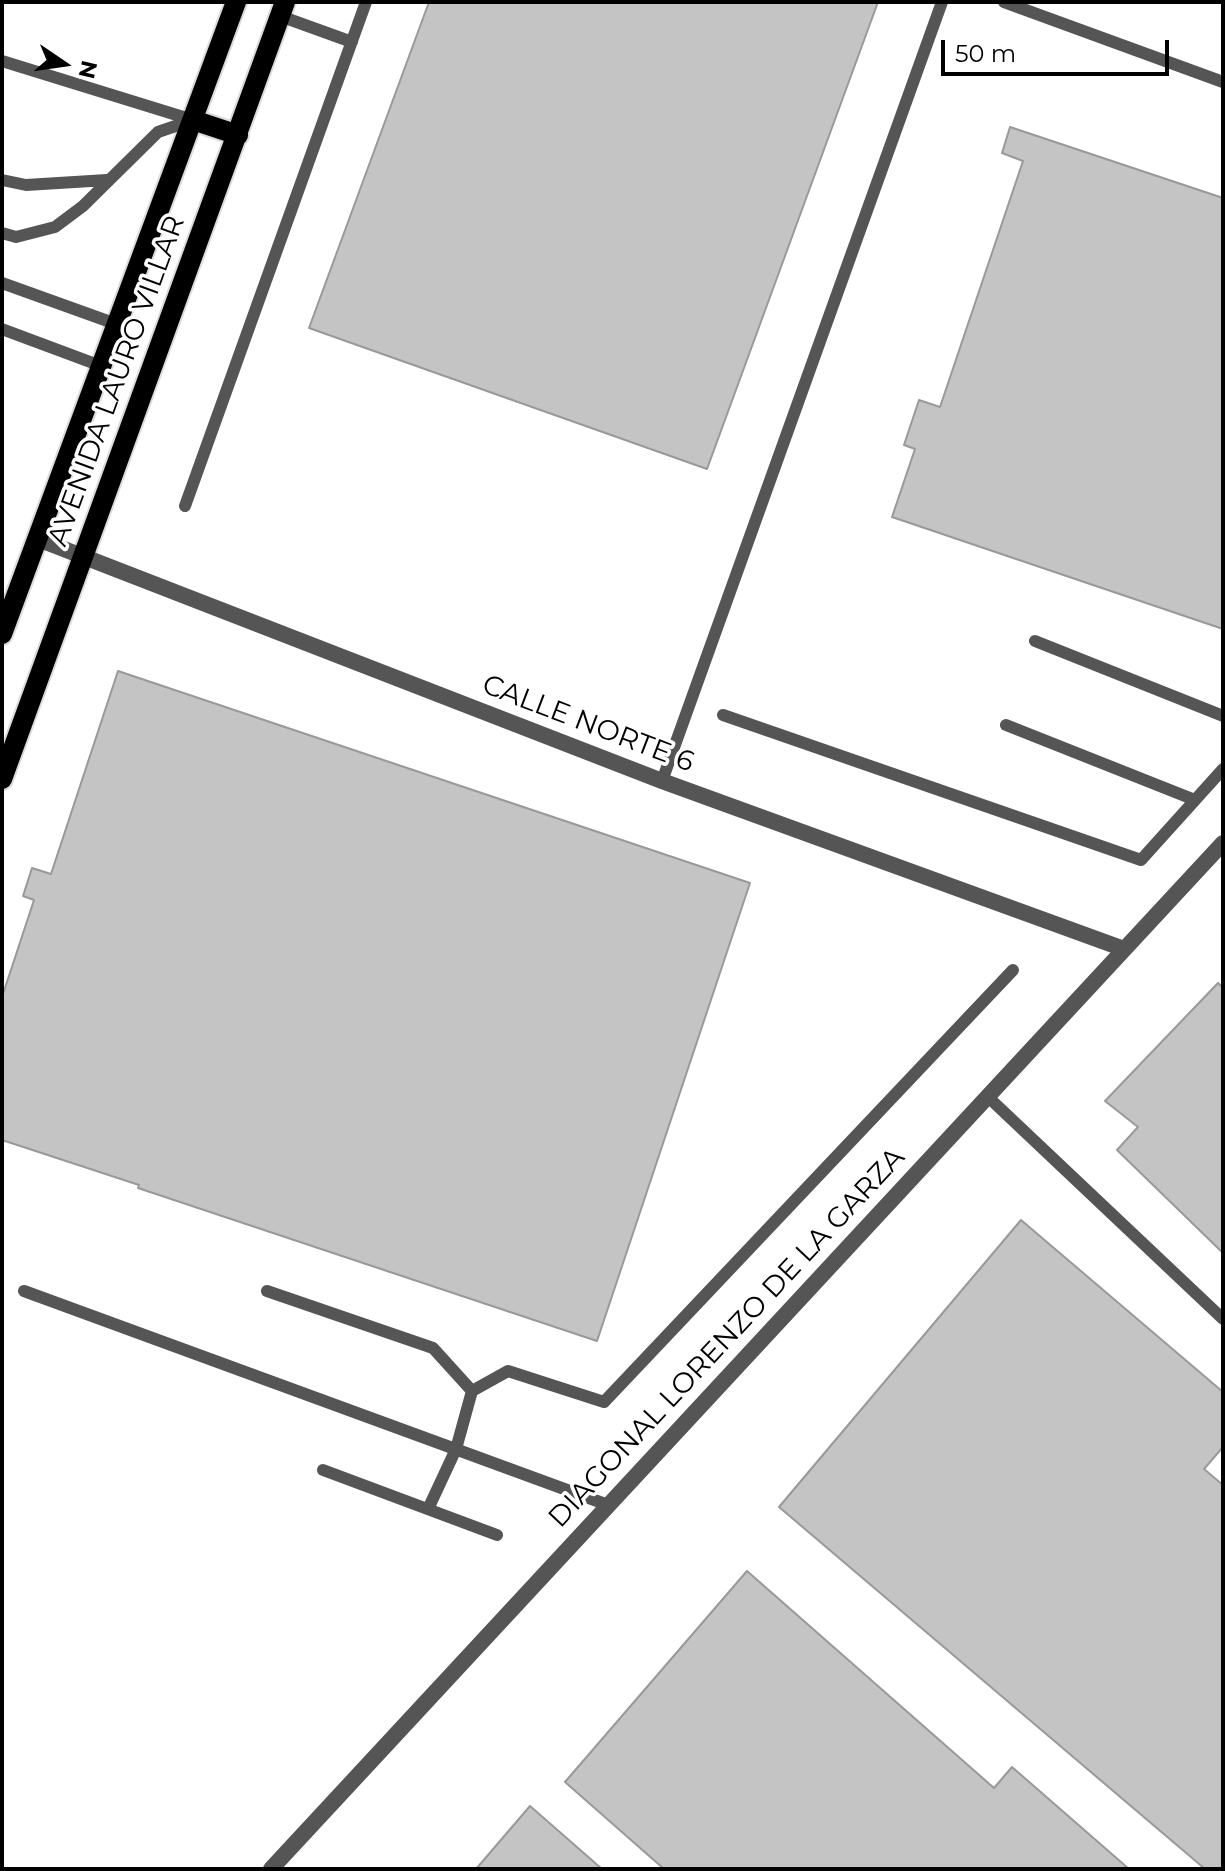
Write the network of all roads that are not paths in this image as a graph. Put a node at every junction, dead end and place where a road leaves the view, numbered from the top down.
1 (236, 2) edge
2 (366, 2) edge
3 (942, 2) edge
4 (1004, 2) edge
5 (283, 9) edge
6 (352, 42) junction
7 (2, 61) edge
8 (1223, 82) edge
9 (193, 120) junction
10 (238, 135) junction
11 (2, 180) edge
12 (107, 180) junction
13 (2, 233) edge
14 (2, 283) edge
15 (116, 324) junction
16 (2, 329) edge
17 (101, 366) junction
18 (185, 506) dead end
19 (38, 539) junction
20 (83, 555) junction
21 (2, 634) edge
22 (1035, 641) dead end
23 (723, 715) dead end
24 (1223, 716) edge
25 (1006, 725) dead end
26 (1223, 769) edge
27 (2, 779) edge
28 (662, 781) junction
29 (1195, 800) junction
30 (1223, 843) edge
31 (1124, 949) junction
32 (1013, 970) dead end
33 (987, 1096) junction
34 (24, 1291) dead end
35 (267, 1291) dead end
36 (1223, 1319) edge
37 (472, 1391) junction
38 (456, 1449) junction
39 (323, 1470) dead end
40 (608, 1505) junction
41 (429, 1507) junction
42 (497, 1535) dead end
43 (271, 1869) edge

1 - 9 main road, AVENIDA LAURO VILLAR
2 - 6 lane
3 - 28 lane
4 - 8 lane
5 - 6 lane
5 - 10 main road, AVENIDA LAURO VILLAR
6 - 18 lane
7 - 9 lane
9 - 10 main road
9 - 12 lane
9 - 15 main road, AVENIDA LAURO VILLAR
10 - 20 main road, AVENIDA LAURO VILLAR
11 - 12 lane
12 - 13 lane
14 - 15 lane
15 - 17 main road, AVENIDA LAURO VILLAR
16 - 17 lane
17 - 19 main road, AVENIDA LAURO VILLAR
19 - 20 street, CALLE NORTE 6
19 - 21 main road, AVENIDA LAURO VILLAR
20 - 27 main road, AVENIDA LAURO VILLAR
20 - 28 street, CALLE NORTE 6
22 - 24 lane
23 - 29 lane
25 - 29 lane
26 - 29 lane
28 - 31 street, CALLE NORTE 6
30 - 31 street, DIAGONAL LORENZO DE LA GARZA
31 - 33 street, DIAGONAL LORENZO DE LA GARZA
32 - 37 lane
33 - 36 lane
33 - 40 street, DIAGONAL LORENZO DE LA GARZA
34 - 38 lane
35 - 37 lane
37 - 38 lane
38 - 40 lane
38 - 41 lane
39 - 41 lane
40 - 43 street, DIAGONAL LORENZO DE LA GARZA
41 - 42 lane

